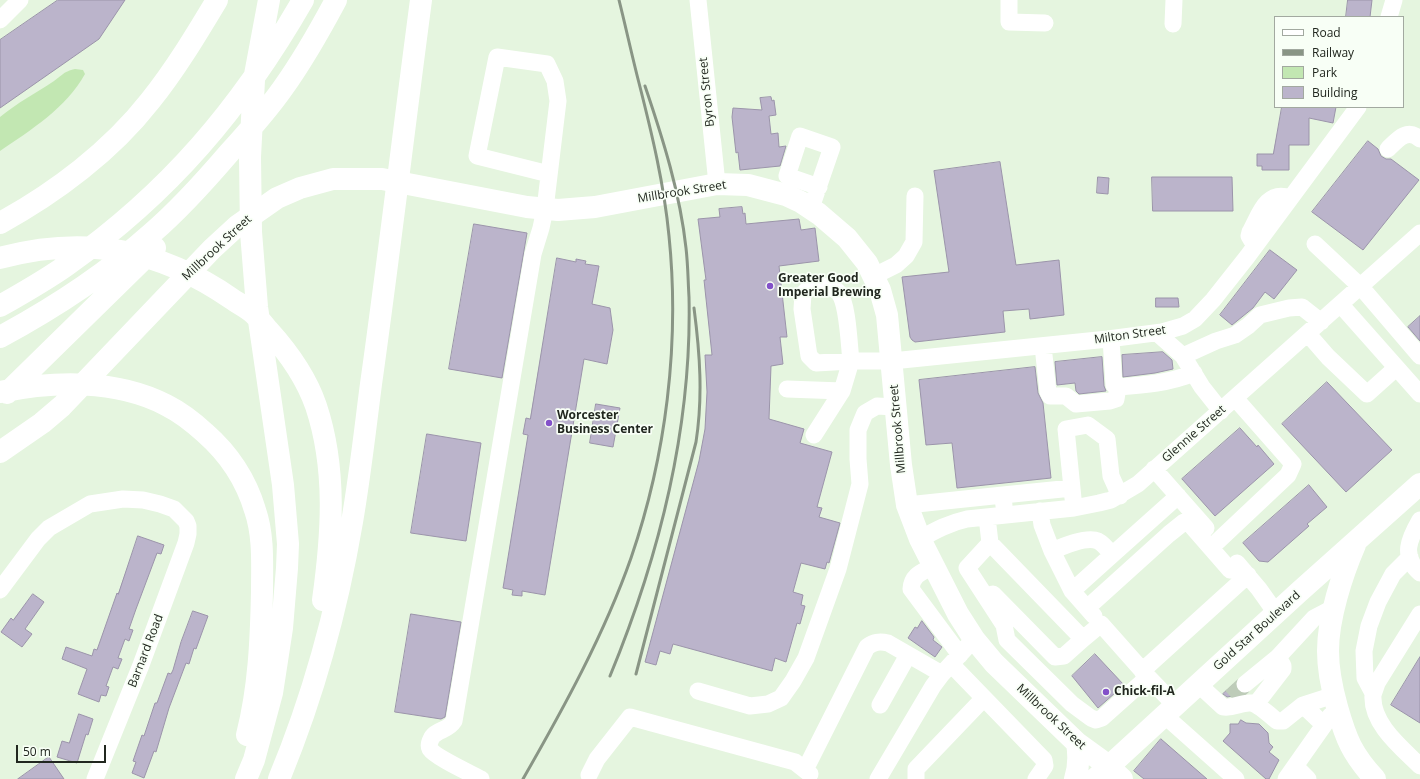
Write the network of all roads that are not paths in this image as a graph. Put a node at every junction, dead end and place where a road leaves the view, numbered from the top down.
1 (20, 0) edge
2 (217, 0) edge
3 (269, 0) edge
4 (302, 0) edge
5 (336, 0) edge
6 (421, 0) edge
7 (698, 0) edge
8 (1009, 0) edge
9 (1174, 0) edge
10 (1394, 0) edge
11 (1389, 16) edge
12 (0, 20) edge
13 (1045, 23) dead end
14 (1173, 24) dead end
15 (1357, 108) edge
16 (248, 133) junction
17 (1420, 139) edge
18 (1388, 149) dead end
19 (549, 174) junction
20 (717, 184) junction
21 (818, 187) junction
22 (915, 196) dead end
23 (811, 208) junction
24 (545, 209) junction
25 (0, 223) edge
26 (1420, 233) edge
27 (1315, 244) dead end
28 (8, 256) edge
29 (874, 276) junction
30 (1361, 287) junction
31 (1341, 305) junction
32 (0, 306) edge
33 (1321, 322) junction
34 (1157, 333) junction
35 (1308, 334) junction
36 (0, 337) edge
37 (1111, 339) junction
38 (1043, 346) junction
39 (1183, 356) junction
40 (1420, 356) edge
41 (851, 361) junction
42 (892, 361) junction
43 (1396, 368) junction
44 (1194, 373) junction
45 (1118, 387) junction
46 (787, 389) dead end
47 (842, 391) junction
48 (0, 392) edge
49 (1420, 394) edge
50 (1235, 398) junction
51 (0, 400) edge
52 (895, 407) junction
53 (1221, 411) junction
54 (814, 435) dead end
55 (0, 452) edge
56 (1154, 469) junction
57 (1420, 484) edge
58 (1072, 488) junction
59 (1003, 495) junction
60 (1120, 496) junction
61 (1178, 496) junction
62 (907, 505) junction
63 (1074, 508) junction
64 (1040, 511) junction
65 (1005, 515) junction
66 (986, 517) junction
67 (1420, 520) edge
68 (920, 539) junction
69 (1357, 540) junction
70 (1218, 541) junction
71 (990, 543) junction
72 (1052, 551) junction
73 (1112, 554) junction
74 (1410, 557) junction
75 (934, 566) junction
76 (966, 568) junction
77 (1246, 573) junction
78 (1420, 573) edge
79 (0, 590) edge
80 (1072, 591) junction
81 (1335, 607) junction
82 (1087, 608) junction
83 (1276, 613) junction
84 (1420, 614) edge
85 (1100, 624) junction
86 (974, 639) junction
87 (1083, 640) junction
88 (908, 655) junction
89 (1278, 657) junction
90 (951, 664) junction
91 (1145, 674) junction
92 (1198, 684) junction
93 (1245, 684) tunnel mouth
94 (698, 691) dead end
95 (1373, 693) junction
96 (310, 696) junction
97 (984, 698) junction
98 (1335, 701) junction
99 (938, 703) dead end
100 (1256, 704) junction
101 (880, 705) dead end
102 (1303, 705) junction
103 (1170, 710) junction
104 (1324, 725) junction
105 (909, 727) junction
106 (1077, 743) junction
107 (1420, 766) edge
108 (1291, 773) edge
109 (589, 775) dead end
110 (810, 775) edge
111 (1108, 775) edge
112 (95, 779) edge
113 (234, 779) edge
114 (246, 779) edge
115 (279, 779) edge
116 (481, 779) edge
117 (878, 779) edge
118 (916, 779) edge
119 (1036, 779) edge
120 (1075, 779) edge
121 (1236, 779) edge
122 (1308, 779) edge
123 (1375, 779) edge

1 - 12 street
2 - 25 main road
3 - 114 main road
4 - 32 main road
5 - 16 main road
6 - 96 main road
7 - 20 street, Byron Street
8 - 13 street
9 - 14 street
10 - 11 street
15 - 34 street, Milton Street
16 - 36 main road
16 - 51 main road
17 - 18 street
19 - 19 street
19 - 24 street
20 - 23 main road, Millbrook Street
20 - 24 main road, Millbrook Street
21 - 21 street
21 - 23 street
22 - 29 street
23 - 29 main road, Millbrook Street
24 - 55 main road, Millbrook Street
24 - 116 street
26 - 30 street, Glennie Street
27 - 30 street
28 - 96 main road
29 - 42 main road, Millbrook Street
30 - 31 street, Glennie Street
30 - 40 street
31 - 33 street, Glennie Street
31 - 43 street
33 - 35 street, Glennie Street
33 - 39 street
34 - 37 street, Milton Street
34 - 39 street
35 - 43 street
35 - 50 street, Glennie Street
37 - 38 street, Milton Street
37 - 45 street
38 - 42 street, Milton Street
38 - 45 street
39 - 44 street
41 - 41 street, Milton Street
41 - 42 street, Milton Street
41 - 47 street
42 - 52 main road, Millbrook Street
43 - 49 street
44 - 45 street
44 - 53 street
46 - 47 street
47 - 54 street
48 - 113 main road
50 - 53 street, Glennie Street
50 - 70 street
52 - 62 main road, Millbrook Street
52 - 94 street
53 - 56 street, Glennie Street
56 - 60 street, Glennie Street
56 - 61 street
57 - 69 main road, Gold Star Boulevard
58 - 59 street
58 - 60 street
58 - 63 street
59 - 62 street
59 - 65 street
60 - 63 street, Glennie Street
61 - 70 street
61 - 73 street
62 - 68 main road, Millbrook Street
63 - 64 street, Glennie Street
64 - 65 street, Glennie Street
64 - 72 street
65 - 66 street, Glennie Street
66 - 68 street, Glennie Street
66 - 71 street
67 - 74 street
68 - 75 main road, Millbrook Street
69 - 81 main road
69 - 83 main road, Gold Star Boulevard
70 - 77 street
71 - 76 street
71 - 87 street
72 - 73 street
72 - 80 street
73 - 80 street
74 - 78 street
74 - 95 street
75 - 86 main road, Millbrook Street
75 - 90 street
76 - 87 street
76 - 91 street
77 - 82 street
77 - 83 street
77 - 91 street
79 - 112 street, Barnard Road
80 - 82 street
81 - 89 street
81 - 98 main road
82 - 85 street
83 - 92 main road, Gold Star Boulevard
84 - 95 street
85 - 87 street
85 - 91 street
86 - 90 street
86 - 106 main road, Millbrook Street
88 - 90 street
88 - 101 street
88 - 110 street
89 - 93 street
89 - 100 street
90 - 97 street
90 - 105 street
91 - 103 street
92 - 100 street
92 - 103 main road, Gold Star Boulevard
95 - 107 street
96 - 115 main road
97 - 118 street
97 - 119 street
98 - 102 street
98 - 104 street
98 - 123 main road
99 - 105 street
100 - 102 street
102 - 104 street
103 - 111 main road, Gold Star Boulevard
103 - 121 street
104 - 108 street
105 - 117 street
106 - 111 main road, Millbrook Street
106 - 120 main road
108 - 122 street
109 - 110 street

